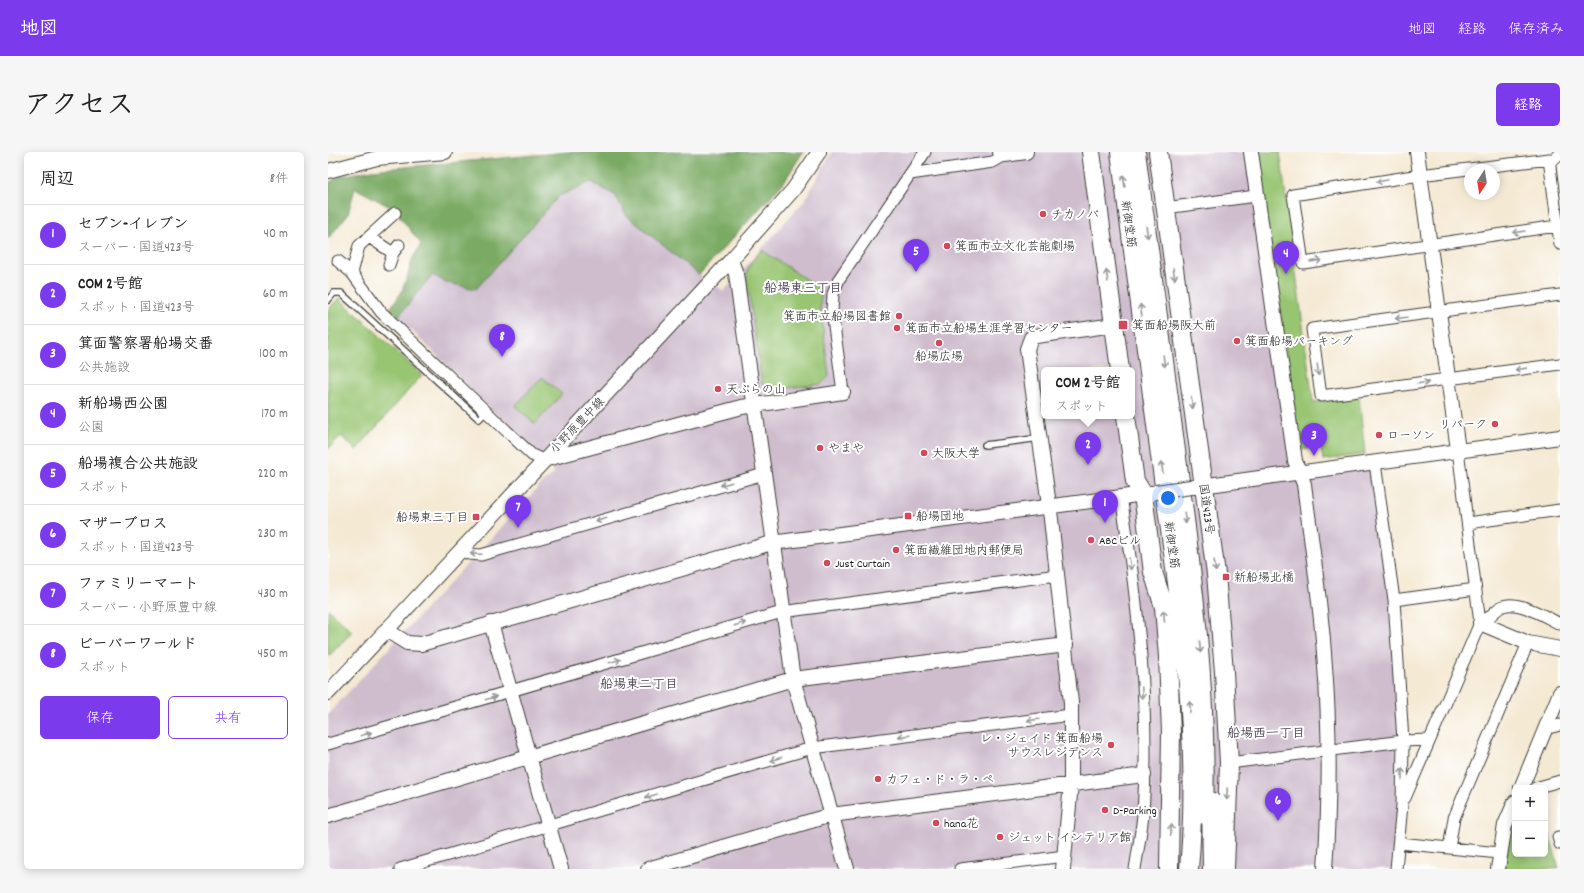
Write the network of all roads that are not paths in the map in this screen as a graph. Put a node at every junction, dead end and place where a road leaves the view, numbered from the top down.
1 (446, 152) edge
2 (819, 152) edge
3 (925, 152) edge
4 (1026, 152) edge
5 (1091, 152) edge
6 (1120, 152) edge
7 (1136, 152) edge
8 (1158, 152) edge
9 (1251, 152) edge
10 (1417, 152) edge
11 (1003, 153) edge
12 (1560, 154) edge
13 (1549, 160) junction
14 (328, 171) edge
15 (910, 174) junction
16 (1420, 176) junction
17 (1256, 196) junction
18 (1165, 208) junction
19 (395, 213) dead end
20 (1557, 226) junction
21 (369, 237) junction
22 (1560, 244) edge
23 (1430, 245) junction
24 (731, 260) junction
25 (338, 261) dead end
26 (388, 265) dead end
27 (352, 273) junction
28 (1560, 295) edge
29 (328, 300) edge
30 (1440, 313) junction
31 (1114, 325) junction
32 (1560, 364) edge
33 (1120, 367) edge
34 (1449, 380) junction
35 (843, 392) joint
36 (755, 405) junction
37 (486, 412) junction
38 (1126, 419) edge
39 (1560, 437) edge
40 (1040, 438) junction
41 (985, 445) dead end
42 (1458, 450) junction
43 (543, 460) junction
44 (1375, 463) junction
45 (1300, 472) junction
46 (764, 474) junction
47 (1197, 487) junction
48 (1150, 493) junction
49 (1121, 497) junction
50 (1048, 506) junction
51 (1560, 510) edge
52 (1468, 523) junction
53 (772, 543) junction
54 (460, 550) junction
55 (1057, 575) junction
56 (1476, 589) junction
57 (1394, 600) junction
58 (782, 612) junction
59 (491, 623) junction
60 (1480, 623) junction
61 (1560, 624) edge
62 (386, 630) junction
63 (1528, 643) junction
64 (1066, 645) junction
65 (1560, 649) edge
66 (793, 679) junction
67 (510, 692) junction
68 (328, 693) edge
69 (1560, 693) edge
70 (1071, 715) junction
71 (1560, 725) edge
72 (1545, 729) junction
73 (1402, 740) junction
74 (1429, 740) junction
75 (328, 744) edge
76 (812, 748) junction
77 (1328, 751) junction
78 (529, 757) junction
79 (1229, 763) junction
80 (1198, 768) junction
81 (1144, 775) junction
82 (1560, 780) edge
83 (1071, 784) junction
84 (1522, 785) edge
85 (1544, 785) edge
86 (1402, 805) junction
87 (1512, 809) edge
88 (831, 815) junction
89 (328, 816) edge
90 (549, 826) junction
91 (1560, 837) edge
92 (1399, 843) junction
93 (1560, 844) edge
94 (1450, 848) junction
95 (1500, 853) junction
96 (1064, 862) edge
97 (400, 869) edge
98 (562, 869) edge
99 (648, 869) edge
100 (847, 869) edge
101 (960, 869) edge
102 (1135, 869) edge
103 (1169, 869) edge
104 (1180, 869) edge
105 (1189, 869) edge
106 (1201, 869) edge
107 (1212, 869) edge
108 (1225, 869) edge
109 (1325, 869) edge
110 (1396, 869) edge
111 (1498, 869) edge

1 - 14 street
2 - 24 street, 小野原豊中線
3 - 15 street
4 - 11 street
31 -> 5 highway
80 -> 6 highway, 新御堂筋
7 -> 80 highway, 新御堂筋
8 - 18 highway, 国道423号
9 - 17 street
10 - 16 street
11 - 15 street
12 - 13 street
13 - 16 street
13 - 20 street
15 - 35 street
16 - 23 street
16 -> 23 street
17 - 18 street
17 - 45 street
18 -> 47 highway, 国道423号
19 - 21 street
20 - 22 street
20 -> 23 street
21 - 26 street
21 - 27 street
23 - 30 street
24 - 36 street
24 - 43 street, 小野原豊中線
25 - 27 street
27 - 37 street
28 - 30 street
29 - 37 lane
30 - 34 street
30 -> 34 street
31 - 33 highway
31 - 40 street
32 -> 34 street
34 - 42 street
35 - 36 street
36 - 43 street
36 - 46 street
37 - 43 street
38 - 48 highway
39 - 42 street
40 - 41 lane
40 - 50 street
42 - 44 street
42 - 52 street
43 - 54 street, 小野原豊中線
44 - 45 street
44 - 57 street
45 - 47 street
45 - 77 street
46 - 53 street
46 -> 54 street
47 - 48 street, bridge
47 -> 79 highway, 国道423号
48 - 49 street
103 -> 48 highway
49 - 50 street
49 -> 81 street
50 - 53 street
50 - 55 street
51 - 52 street
52 - 56 street
53 - 58 street
53 - 59 street
54 - 62 street, 小野原豊中線
55 - 58 street
55 - 64 street
56 - 57 street
56 - 60 street
57 - 73 street
58 - 66 street
67 -> 58 street
59 - 62 street
59 - 67 street
60 - 61 street
60 - 63 street
60 - 74 street
62 - 68 street, 小野原豊中線
63 - 65 street
63 - 94 street
64 - 66 street
64 - 70 street
66 - 76 street
66 - 78 street
75 -> 67 street
67 - 78 street
69 - 72 street
70 -> 76 street
70 - 83 street
71 - 72 street
72 - 84 street
73 - 74 street
73 - 77 street
86 -> 73 street
74 - 86 street
76 - 88 street
76 -> 90 street
77 - 79 street
77 - 109 street
78 - 89 street
78 - 90 street
79 -> 108 highway, 国道423号
80 - 104 highway
80 - 105 highway, 新御堂筋
80 - 106 highway, 新御堂筋
80 - 107 highway
81 - 83 street
81 - 102 street
82 - 85 street
83 - 88 street
83 - 96 street
86 - 92 street
87 - 95 street
88 - 99 street
88 - 100 street
90 - 97 street
90 - 98 street
91 - 93 street
92 - 94 street
92 - 110 street
94 - 95 street
95 - 111 street
96 - 101 street

